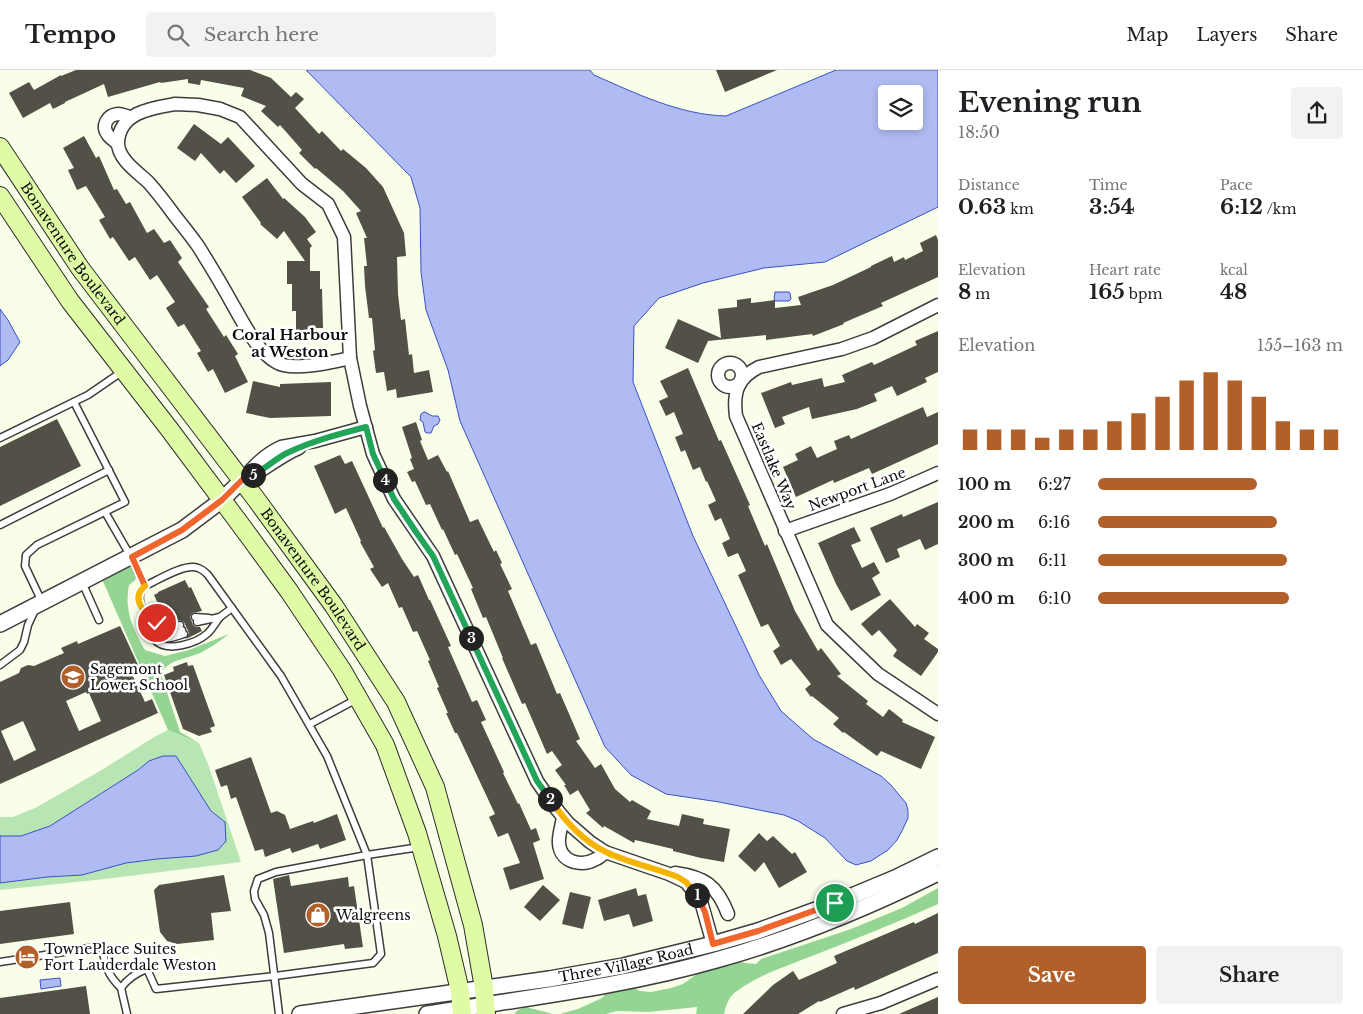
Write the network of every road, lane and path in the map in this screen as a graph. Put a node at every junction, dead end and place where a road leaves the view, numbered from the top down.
1 (0, 147) edge
2 (0, 196) edge
3 (938, 305) edge
4 (350, 358) junction
5 (124, 370) junction
6 (74, 402) junction
7 (366, 427) junction
8 (0, 438) edge
9 (286, 449) junction
10 (109, 470) junction
11 (938, 473) edge
12 (242, 480) junction
13 (222, 500) junction
14 (105, 512) junction
15 (0, 525) edge
16 (785, 531) junction
17 (132, 557) junction
18 (82, 582) junction
19 (145, 586) junction
20 (40, 605) junction
21 (232, 608) junction
22 (145, 614) junction
23 (218, 617) junction
24 (100, 620) dead end
25 (197, 622) dead end
26 (0, 624) edge
27 (150, 628) junction
28 (0, 665) edge
29 (358, 698) junction
30 (938, 714) edge
31 (310, 724) junction
32 (563, 817) junction
33 (421, 847) junction
34 (605, 852) junction
35 (367, 855) junction
36 (938, 857) edge
37 (658, 870) junction
38 (938, 873) edge
39 (728, 914) dead end
40 (713, 944) junction
41 (739, 953) junction
42 (0, 962) edge
43 (275, 976) junction
44 (938, 979) edge
45 (121, 988) junction
46 (486, 1002) edge
47 (461, 1005) edge
48 (127, 1014) edge
49 (280, 1014) edge
50 (300, 1014) edge
51 (426, 1014) edge
52 (843, 1014) edge

1 - 12 main road, Bonaventure Boulevard
2 - 5 main road, Bonaventure Boulevard
3 - 16 street, Eastlake Way
4 - 4 street
4 - 7 street
5 - 6 lane
5 - 13 main road, Bonaventure Boulevard
6 - 8 lane
6 - 10 lane
7 - 9 street
7 - 32 street
9 - 12 street
9 - 12 street
10 - 14 lane
10 - 15 lane
11 - 16 street, Newport Lane
12 - 13 street
12 - 46 main road, Bonaventure Boulevard
13 - 17 street
13 - 29 main road, Bonaventure Boulevard
14 - 17 lane
14 - 20 lane
16 - 30 street, Eastlake Way
17 - 18 street
17 - 19 lane
18 - 20 street
18 - 24 lane
19 - 21 lane
19 - 22 lane
20 - 26 street
20 - 28 lane
21 - 23 lane
21 - 31 lane
22 - 27 lane
22 - 27 lane
23 - 25 lane
23 - 27 lane
29 - 31 lane
29 - 33 main road, Bonaventure Boulevard
31 - 35 lane
32 - 34 street
32 - 34 street
33 - 35 lane
33 - 47 main road, Bonaventure Boulevard
34 - 37 street
35 - 43 lane
35 - 43 lane
36 - 40 street, Three Village Road
37 - 39 street
37 - 40 street
38 - 41 street, Three Village Road
40 - 41 street
40 - 46 street, Three Village Road
41 - 46 street, Three Village Road
42 - 45 lane
43 - 45 lane
43 - 49 lane
44 - 52 street
45 - 48 lane
46 - 47 street, Three Village Road
47 - 50 street, Three Village Road
47 - 51 street, Three Village Road

